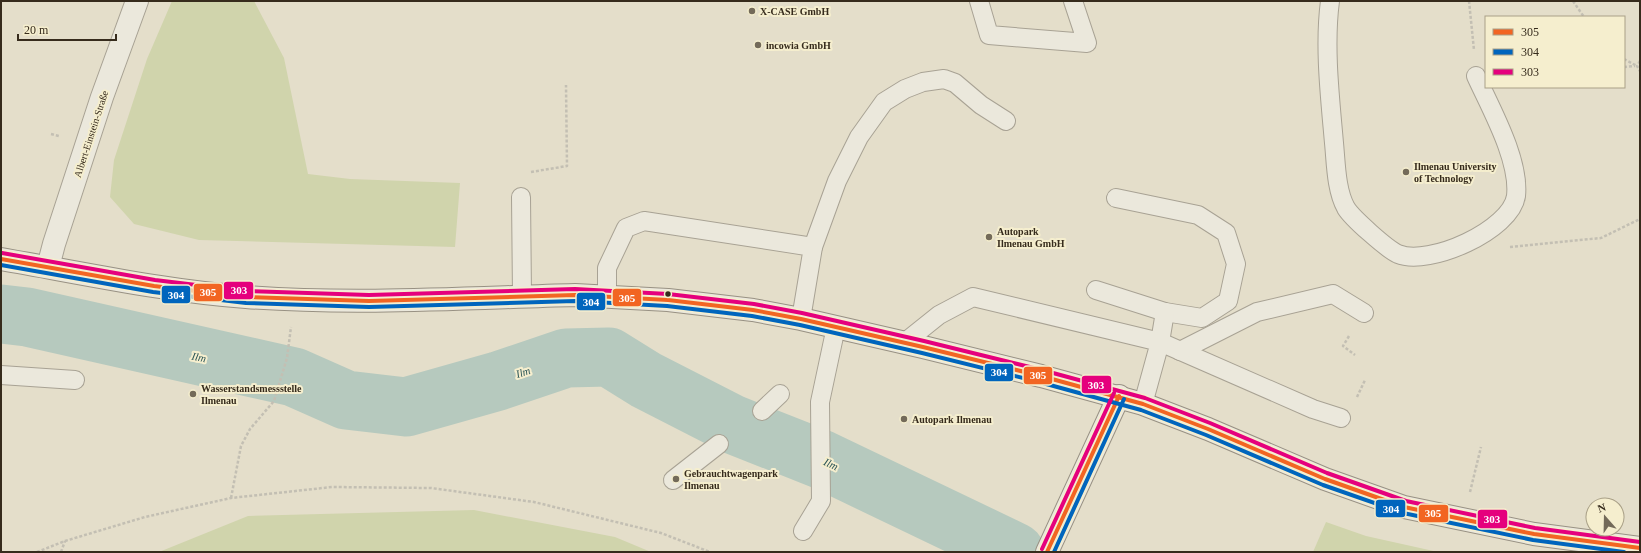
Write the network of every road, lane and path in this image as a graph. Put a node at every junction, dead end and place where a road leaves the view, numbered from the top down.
1 (137, 1) edge
2 (979, 1) edge
3 (1073, 1) edge
4 (1330, 1) edge
5 (1469, 1) edge
6 (1573, 1) edge
7 (1583, 16) edge
8 (1625, 60) edge
9 (1640, 61) edge
10 (1637, 66) junction
11 (1625, 67) edge
12 (1640, 71) edge
13 (1476, 76) joint
14 (566, 85) dead end
15 (1006, 121) dead end
16 (521, 197) joint
17 (1116, 198) dead end
18 (1640, 219) edge
19 (1563, 242) dead end
20 (813, 247) junction
21 (1, 259) edge
22 (48, 268) junction
23 (1096, 290) dead end
24 (522, 296) junction
25 (607, 296) junction
26 (1166, 312) junction
27 (1364, 313) dead end
28 (801, 319) junction
29 (836, 327) junction
30 (1160, 342) junction
31 (904, 343) junction
32 (1180, 351) junction
33 (287, 358) dead end
34 (1, 375) edge
35 (74, 380) dead end
36 (780, 394) dead end
37 (1119, 396) junction
38 (1143, 404) junction
39 (762, 411) dead end
40 (1341, 418) dead end
41 (719, 444) dead end
42 (1481, 447) dead end
43 (673, 480) dead end
44 (1470, 490) dead end
45 (231, 498) junction
46 (803, 531) dead end
47 (65, 541) junction
48 (1049, 547) edge
49 (1640, 548) edge
50 (37, 552) edge
51 (61, 552) edge
52 (710, 552) edge

1 - 22 main road, Albert-Einstein-Straße
2 - 3 lane
4 - 13 lane
5 - 13 path
6 - 7 path
8 - 10 path
9 - 10 path
10 - 11 path
10 - 12 path
14 - 16 path
15 - 20 lane
16 - 24 lane
17 - 26 lane
18 - 19 path
20 - 25 lane
20 - 28 lane
21 - 22 main road
22 - 24 main road
23 - 26 lane
24 - 25 main road
25 - 28 main road
26 - 30 lane
27 - 32 lane
28 - 29 main road
29 - 31 main road
29 - 46 lane
30 - 31 lane
30 - 32 lane
30 - 38 lane
31 - 37 main road
32 - 40 lane
33 - 45 path
34 - 35 lane
36 - 39 lane
37 - 38 main road
37 - 48 main road
38 - 49 main road
41 - 43 lane
42 - 44 path
45 - 47 path
45 - 52 path
47 - 50 path
47 - 51 path

